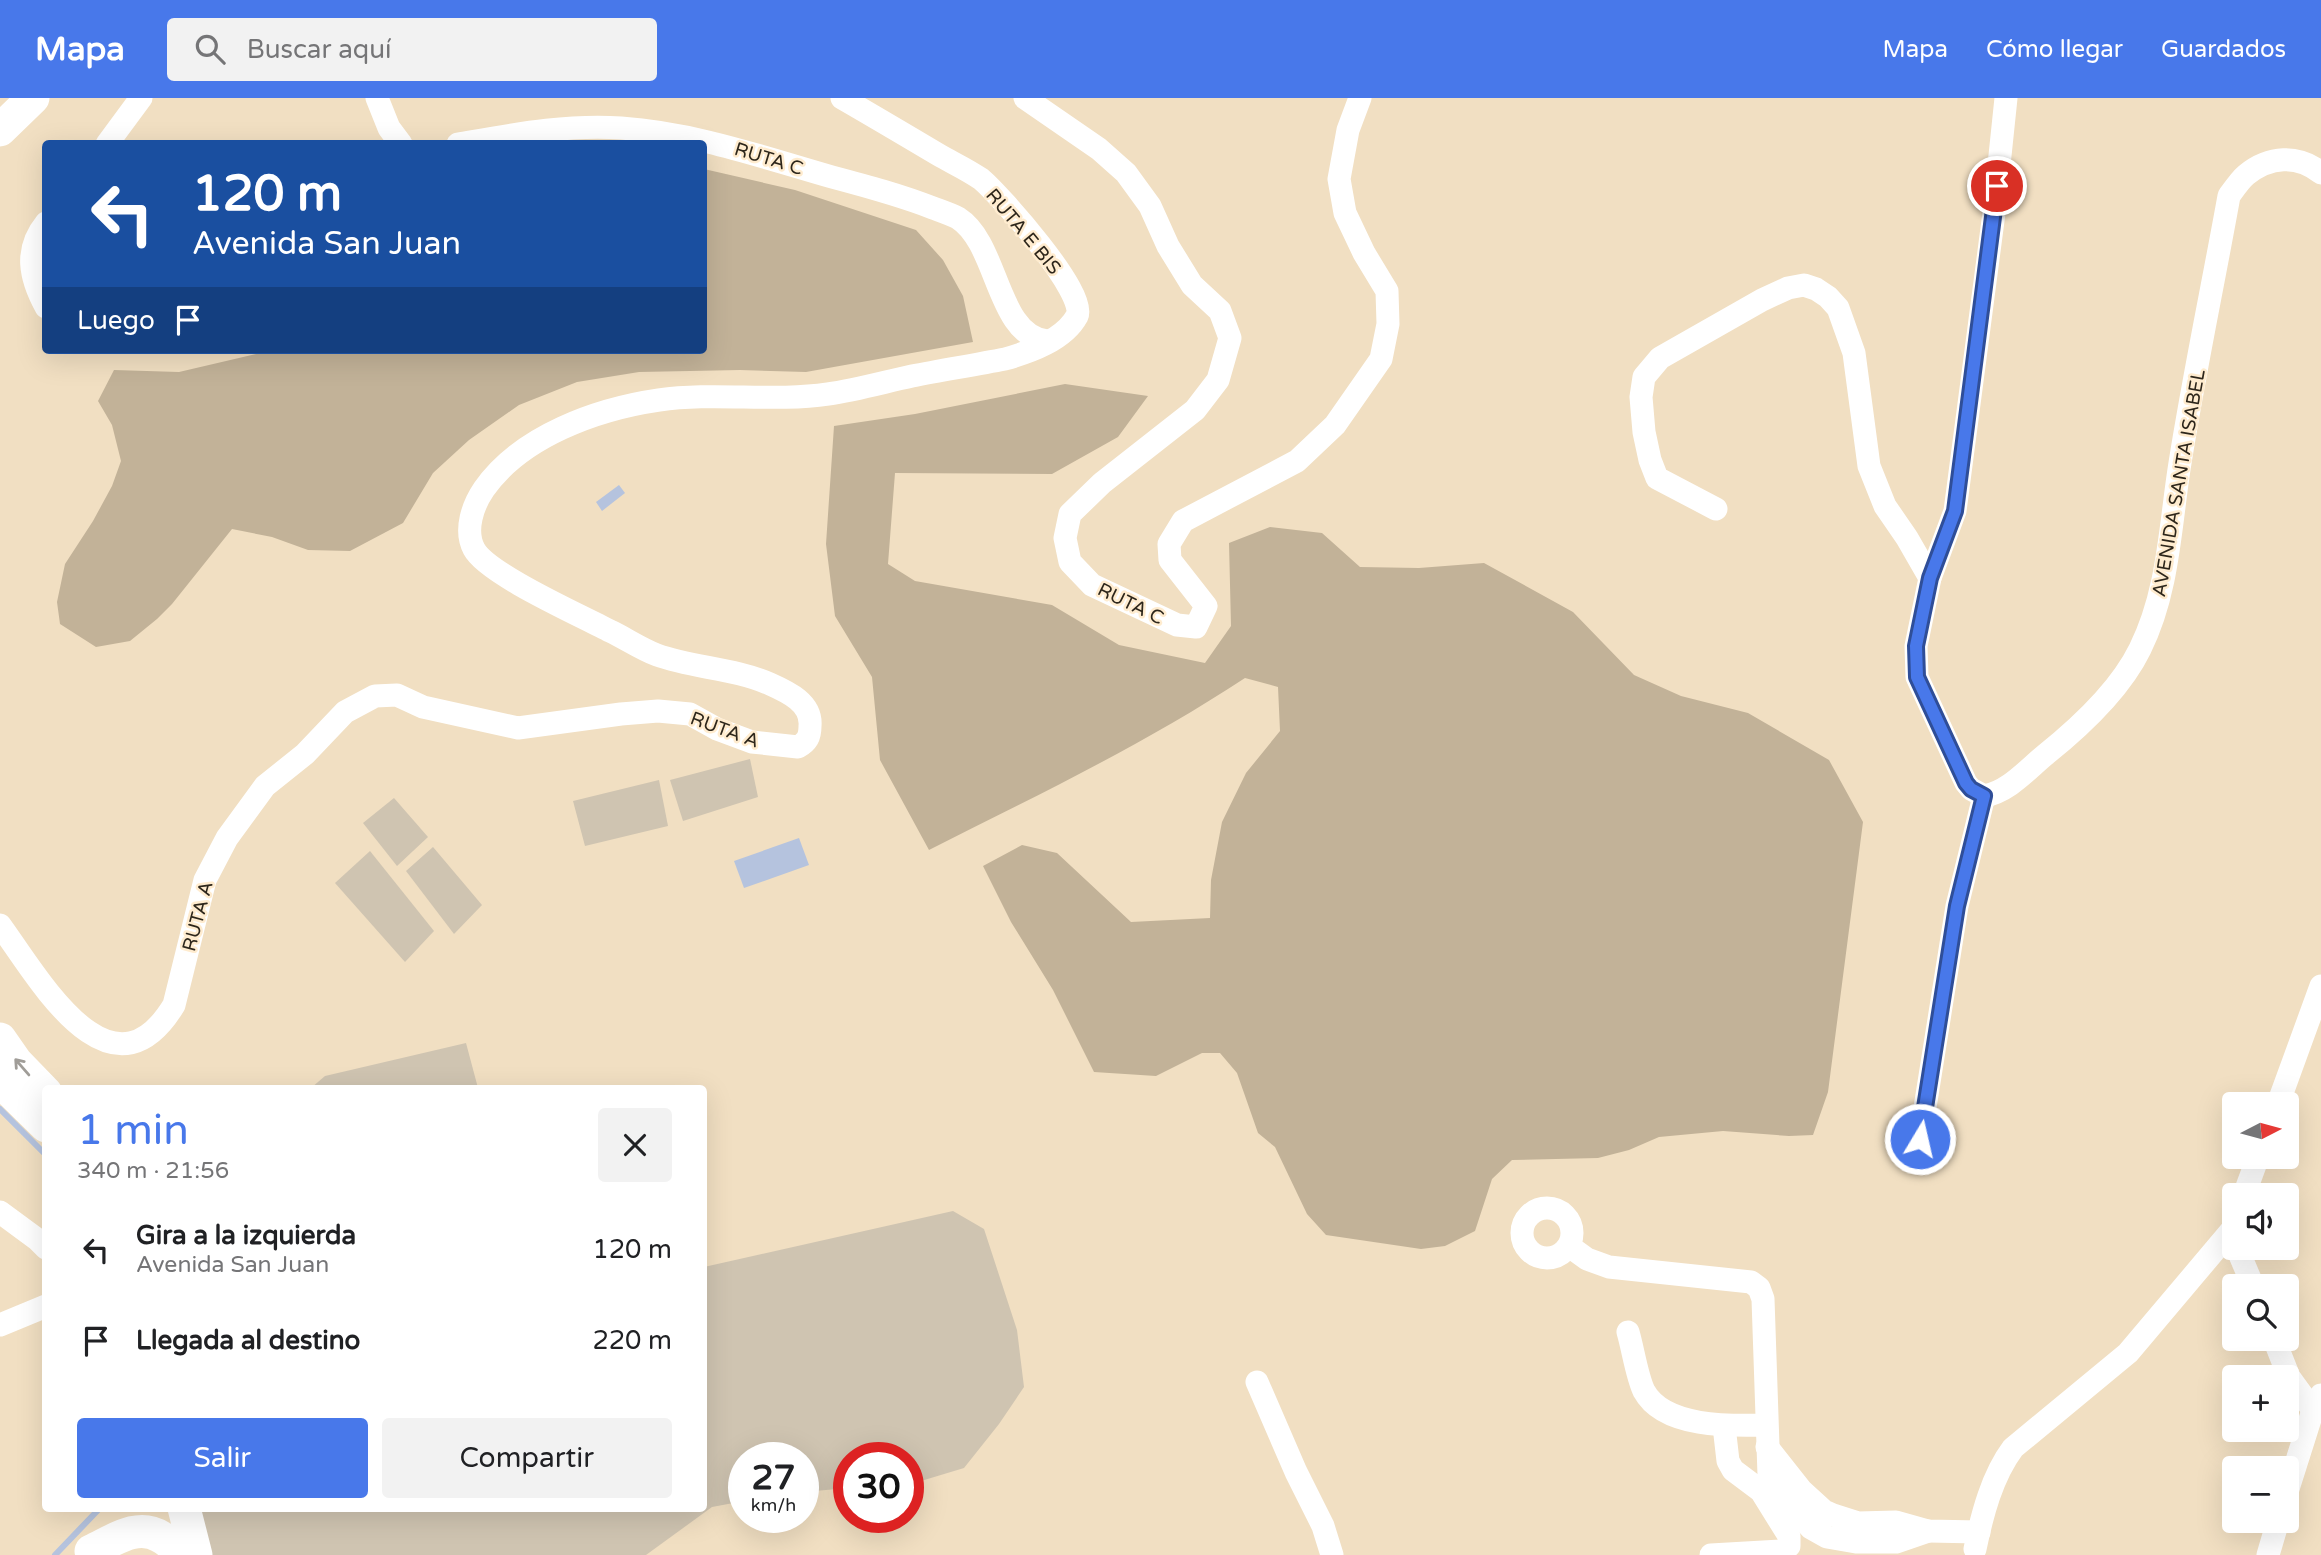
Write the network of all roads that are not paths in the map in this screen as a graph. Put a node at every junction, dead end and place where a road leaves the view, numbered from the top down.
1 (33, 98) edge
2 (141, 98) edge
3 (377, 98) edge
4 (842, 98) edge
5 (1026, 98) edge
6 (1360, 98) edge
7 (2006, 98) edge
8 (0, 131) edge
9 (110, 140) edge
10 (398, 140) edge
11 (481, 140) edge
12 (699, 140) edge
13 (707, 141) edge
14 (2321, 173) edge
15 (42, 230) edge
16 (42, 296) edge
17 (1047, 341) junction
18 (1716, 509) dead end
19 (1930, 578) junction
20 (1984, 796) junction
21 (0, 925) edge
22 (2321, 986) edge
23 (0, 1039) edge
24 (0, 1081) edge
25 (42, 1089) edge
26 (2282, 1092) edge
27 (42, 1122) edge
28 (1920, 1139) dead end
29 (0, 1212) edge
30 (42, 1244) edge
31 (1569, 1246) dead end
32 (2222, 1248) edge
33 (42, 1308) edge
34 (0, 1325) edge
35 (1628, 1332) dead end
36 (2279, 1351) edge
37 (1257, 1382) dead end
38 (2318, 1406) edge
39 (1724, 1426) junction
40 (1767, 1436) junction
41 (2299, 1459) edge
42 (120, 1512) edge
43 (185, 1512) edge
44 (2274, 1533) edge
45 (161, 1536) edge
46 (88, 1553) edge
47 (196, 1555) edge
48 (1332, 1555) edge
49 (1711, 1555) edge
50 (2268, 1555) edge

1 - 8 main road
2 - 9 street
3 - 10 street
4 - 17 street, RUTA E BIS
5 - 6 street, RUTA C
7 - 19 street
11 - 12 street, RUTA C
13 - 17 street, RUTA C
14 - 20 street, AVENIDA SANTA ISABEL
15 - 16 street
17 - 21 street, RUTA A
18 - 19 street
19 - 20 street
20 - 28 street
22 - 26 street
25 -> 23 main road
24 - 27 main road
29 - 30 street
31 - 40 street
32 - 40 street
33 - 34 street
35 - 39 street
36 - 38 street
37 - 48 street
38 - 41 street
39 - 40 street
39 - 49 street
42 - 46 main road
43 - 47 main road
44 - 50 street
45 - 46 main road

